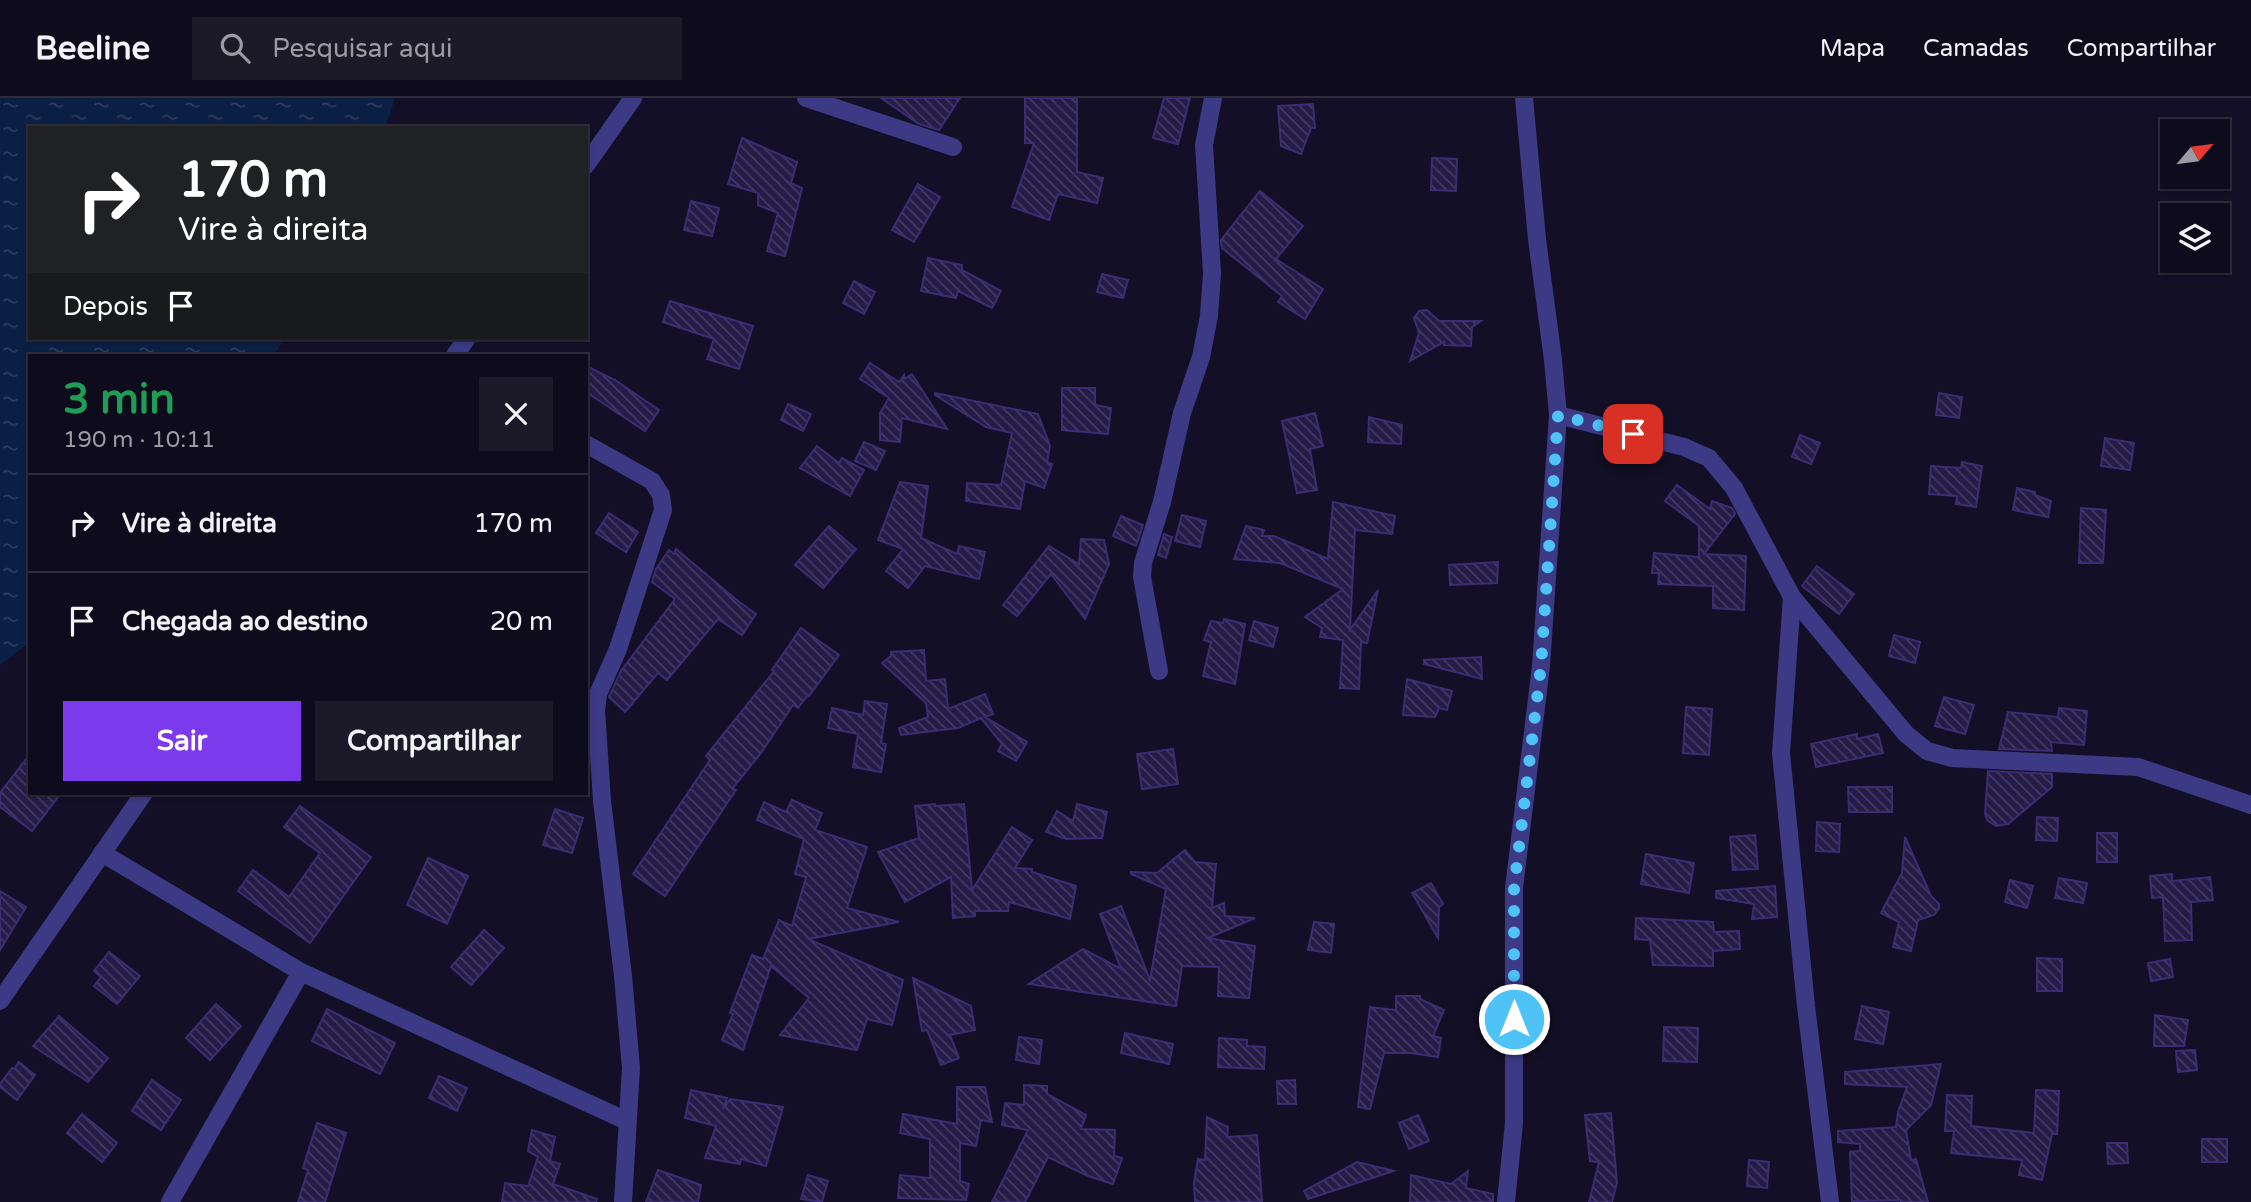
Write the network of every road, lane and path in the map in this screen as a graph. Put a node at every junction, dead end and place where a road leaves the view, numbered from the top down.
1 (632, 98) edge
2 (806, 98) edge
3 (1213, 98) edge
4 (1524, 98) edge
5 (953, 147) dead end
6 (588, 162) edge
7 (465, 340) edge
8 (455, 354) edge
9 (1558, 415) junction
10 (588, 445) edge
11 (1792, 597) junction
12 (1159, 671) dead end
13 (143, 795) edge
14 (2251, 805) edge
15 (102, 853) junction
16 (301, 972) junction
17 (0, 1001) edge
18 (627, 1121) junction
19 (170, 1202) edge
20 (622, 1202) edge
21 (1506, 1202) edge
22 (1830, 1202) edge

1 - 6 street
2 - 5 street
3 - 12 street
4 - 9 street
7 - 8 street
9 - 11 street
9 - 21 street
10 - 18 street
11 - 14 street
11 - 22 street
13 - 15 street
15 - 16 street
15 - 17 street
16 - 18 street
16 - 19 street
18 - 20 street

